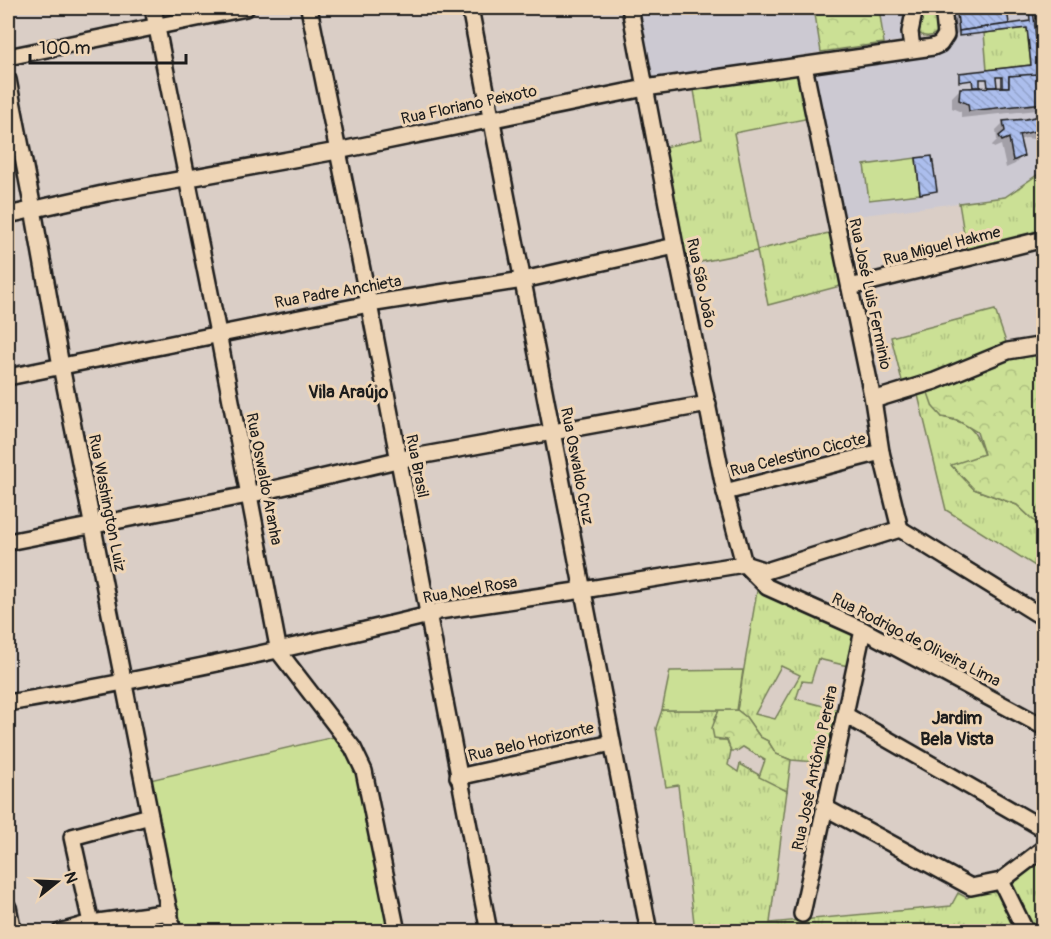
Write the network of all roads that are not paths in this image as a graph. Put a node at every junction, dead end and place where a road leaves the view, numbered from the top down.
1 (153, 8) edge
2 (246, 8) edge
3 (309, 8) edge
4 (470, 8) edge
5 (630, 8) edge
6 (915, 8) edge
7 (943, 8) edge
8 (156, 26) junction
9 (912, 49) junction
10 (8, 57) edge
11 (804, 66) junction
12 (8, 80) edge
13 (645, 88) junction
14 (491, 119) junction
15 (337, 151) junction
16 (187, 180) junction
17 (33, 209) junction
18 (8, 215) edge
19 (1044, 239) edge
20 (675, 246) junction
21 (523, 280) junction
22 (850, 287) junction
23 (369, 304) junction
24 (218, 333) junction
25 (1044, 345) edge
26 (61, 366) junction
27 (8, 377) edge
28 (873, 400) junction
29 (708, 404) junction
30 (553, 433) junction
31 (881, 452) junction
32 (397, 460) junction
33 (725, 492) junction
34 (248, 495) junction
35 (93, 525) junction
36 (900, 529) junction
37 (8, 542) edge
38 (744, 564) junction
39 (583, 590) junction
40 (429, 615) junction
41 (1044, 618) edge
42 (863, 630) junction
43 (279, 652) junction
44 (123, 684) junction
45 (8, 703) edge
46 (845, 716) junction
47 (1044, 727) edge
48 (612, 743) junction
49 (458, 777) junction
50 (824, 807) junction
51 (150, 816) junction
52 (1044, 830) edge
53 (1044, 848) edge
54 (1001, 880) junction
55 (8, 907) edge
56 (170, 912) junction
57 (802, 914) dead end
58 (91, 923) junction
59 (13, 932) edge
60 (60, 932) edge
61 (173, 932) edge
62 (397, 932) edge
63 (489, 932) edge
64 (649, 932) edge
65 (1026, 932) edge

1 - 8 street, Rua Oswaldo Aranha
2 - 8 street
3 - 15 street, Rua Brasil
4 - 14 street, Rua Oswaldo Cruz
5 - 13 street, Rua São João
6 - 9 street
7 - 9 street, Rua Floriano Peixoto
8 - 10 street
8 - 16 street, Rua Oswaldo Aranha
9 - 11 street, Rua Floriano Peixoto
11 - 13 street, Rua Floriano Peixoto
11 - 22 street, Rua José Luis Ferminio
12 - 17 street, Rua Washington Luiz
13 - 14 street, Rua Floriano Peixoto
13 - 20 street, Rua São João
14 - 15 street, Rua Floriano Peixoto
14 - 21 street, Rua Oswaldo Cruz
15 - 16 street, Rua Floriano Peixoto
15 - 23 street, Rua Brasil
16 - 17 street, Rua Floriano Peixoto
16 - 24 street, Rua Oswaldo Aranha
17 - 18 street, Rua Floriano Peixoto
17 - 26 street, Rua Washington Luiz
19 - 22 street, Rua Miguel Hakme
20 - 21 street, Rua Padre Anchieta
20 - 29 street, Rua São João
21 - 23 street, Rua Padre Anchieta
21 - 30 street, Rua Oswaldo Cruz
22 - 28 street, Rua José Luis Ferminio
23 - 24 street, Rua Padre Anchieta
23 - 32 street, Rua Brasil
24 - 26 street, Rua Padre Anchieta
24 - 34 street, Rua Oswaldo Aranha
25 - 28 street
26 - 27 street, Rua Padre Anchieta
26 - 35 street, Rua Washington Luiz
28 - 31 street, Rua José Luis Ferminio
29 - 30 street
29 - 33 street, Rua São João
30 - 32 street
30 - 39 street, Rua Oswaldo Cruz
31 - 33 street, Rua Celestino Cicote
31 - 36 street, Rua José Luis Ferminio
32 - 34 street
32 - 40 street, Rua Brasil
33 - 38 street, Rua São João
34 - 35 street
34 - 43 street, Rua Oswaldo Aranha
35 - 37 street
35 - 44 street, Rua Washington Luiz
36 - 38 street, Rua Noel Rosa
36 - 41 street
38 - 39 street, Rua Noel Rosa
38 - 42 street, Rua Rodrigo de Oliveira Lima
39 - 40 street, Rua Noel Rosa
39 - 48 street, Rua Oswaldo Cruz
40 - 43 street, Rua Noel Rosa
40 - 49 street, Rua Brasil
42 - 46 street, Rua José Antônio Pereira
42 - 47 street, Rua Rodrigo de Oliveira Lima
43 - 44 street, Rua Noel Rosa
43 - 62 street, Rua Oswaldo Aranha
44 - 45 street, Rua Noel Rosa
44 - 51 street, Rua Washington Luiz
46 - 50 street, Rua José Antônio Pereira
46 - 52 street
48 - 49 street, Rua Belo Horizonte
48 - 64 street, Rua Oswaldo Cruz
49 - 63 street, Rua Brasil
50 - 54 street
50 - 57 street, Rua José Antônio Pereira
51 - 56 street, Rua Washington Luiz
51 - 58 street
53 - 54 street
54 - 65 street
55 - 59 street
56 - 58 street
56 - 61 street, Rua Washington Luiz
58 - 60 street

